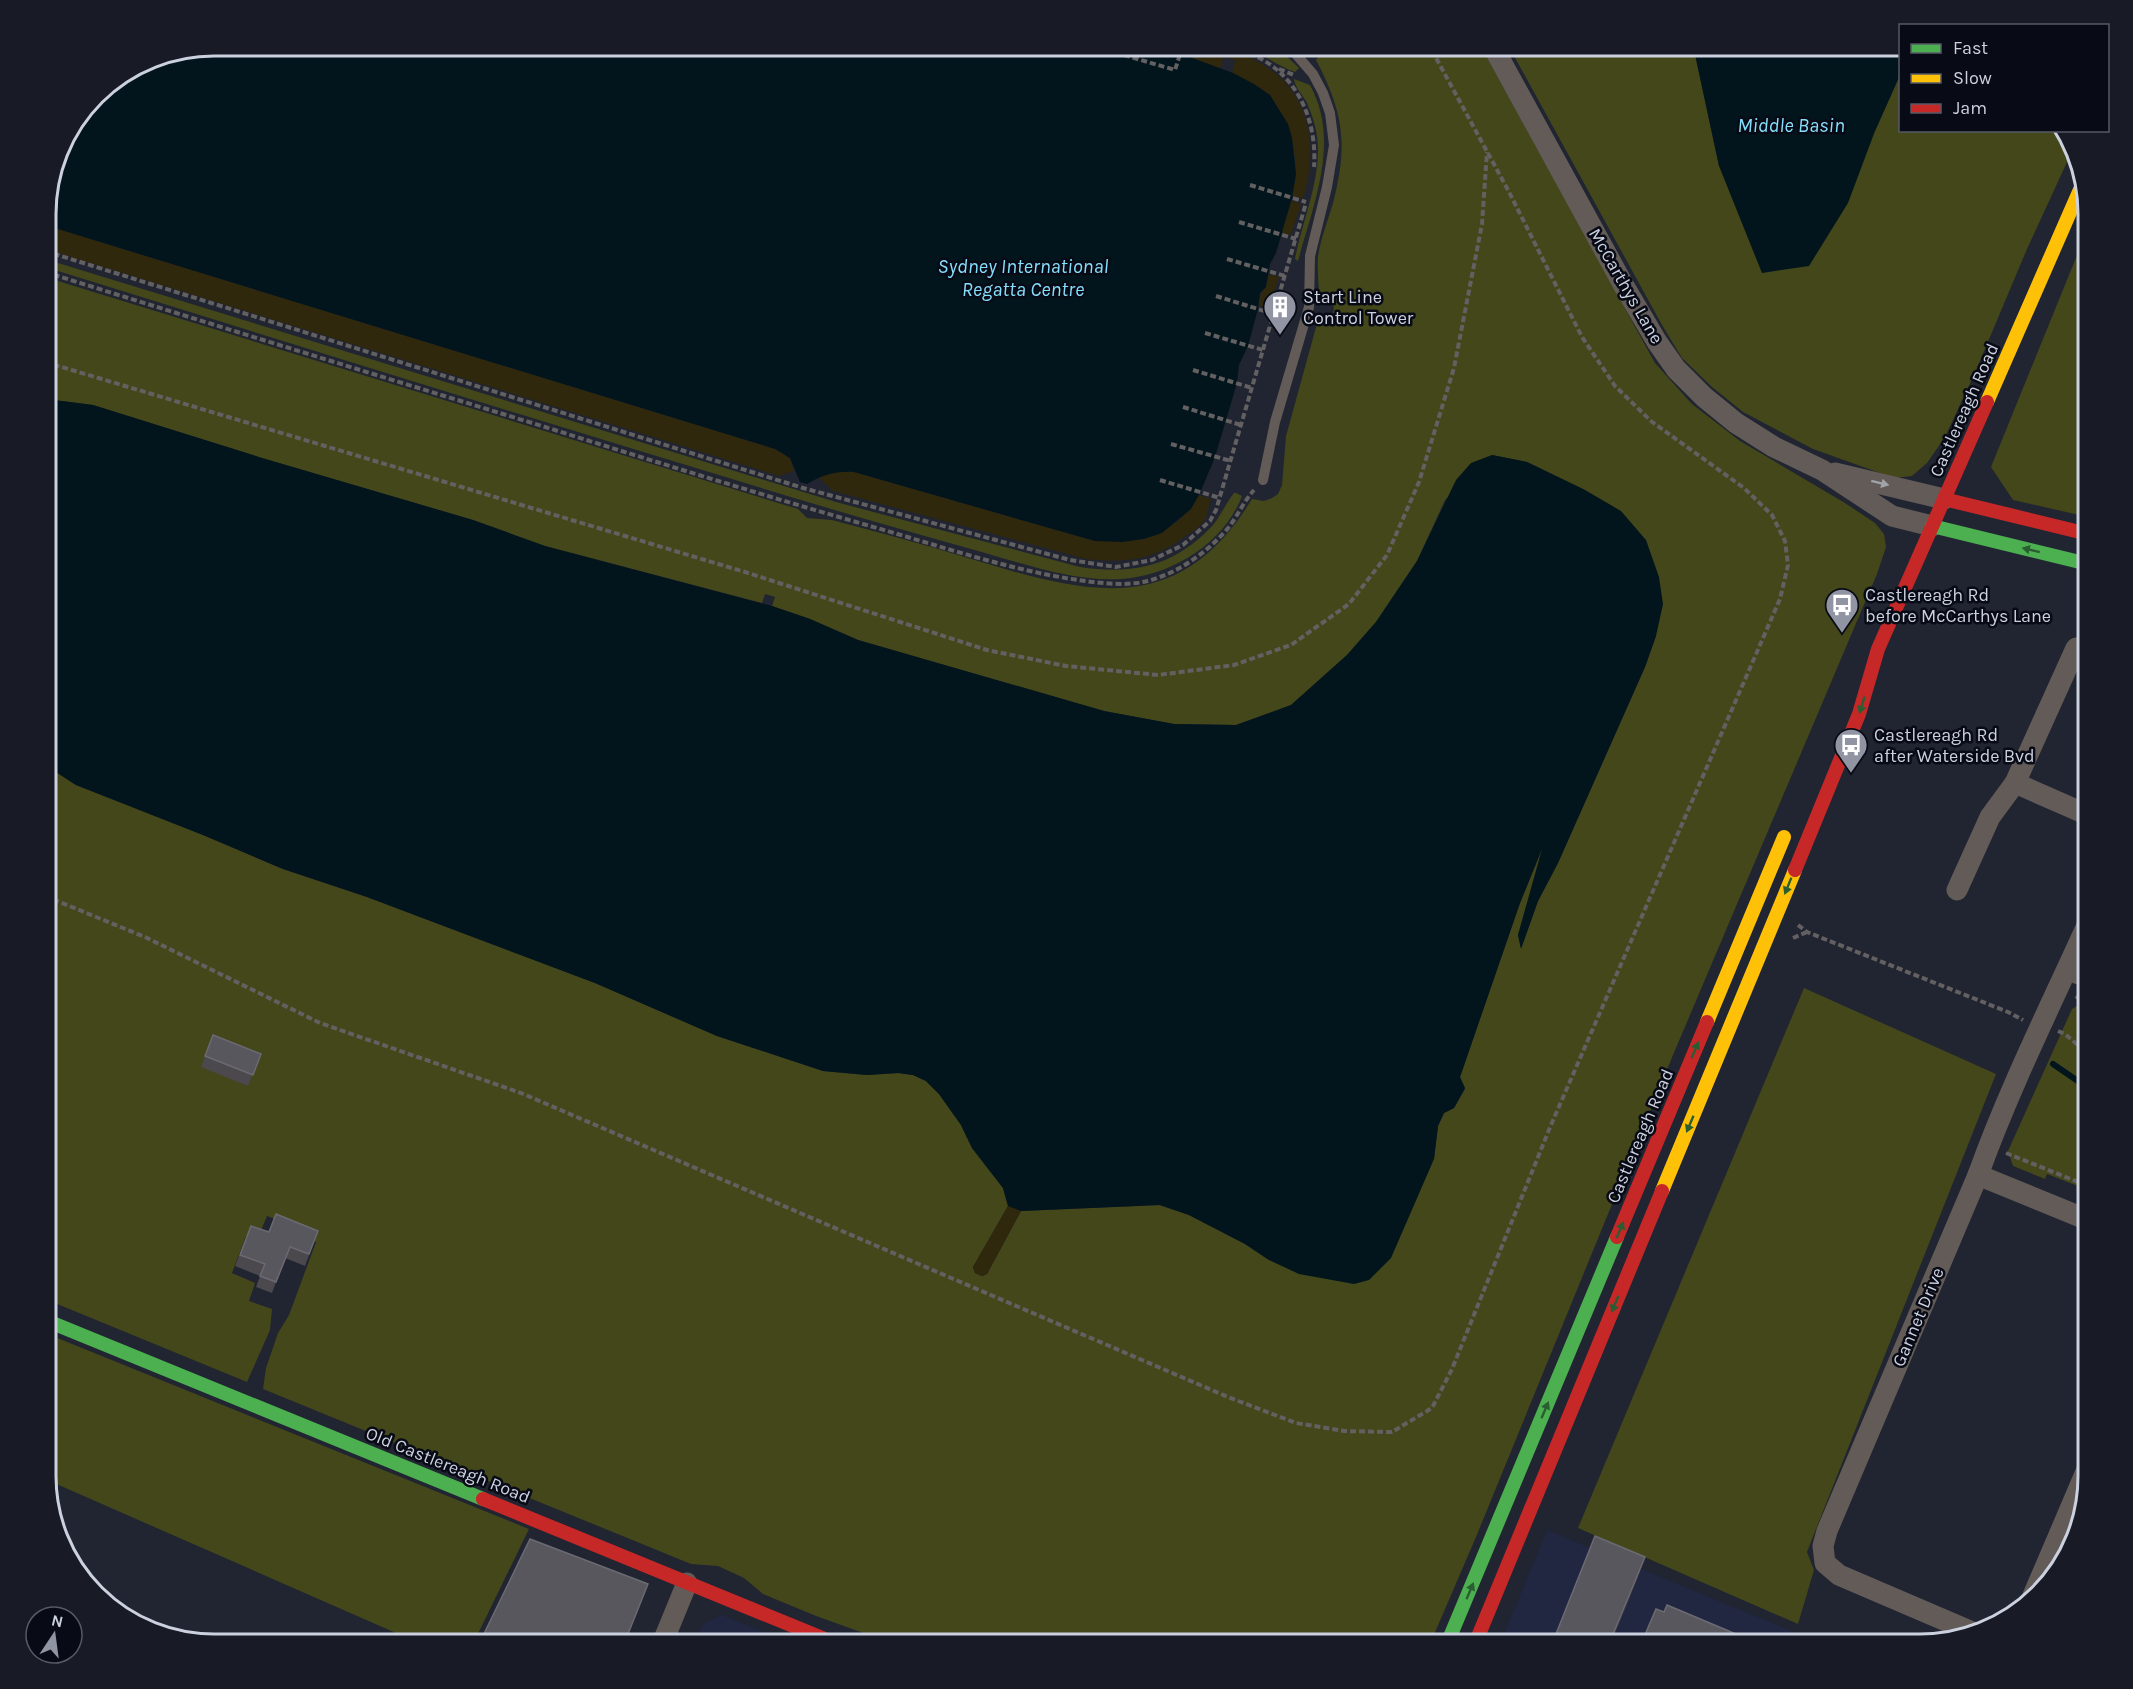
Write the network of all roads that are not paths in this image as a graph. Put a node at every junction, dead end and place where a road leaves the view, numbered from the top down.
1 (1297, 55) edge
2 (1497, 55) edge
3 (2076, 198) edge
4 (1822, 470) junction
5 (1263, 480) road end
6 (1944, 499) junction
7 (1932, 526) junction
8 (2078, 532) edge
9 (2078, 562) edge
10 (2076, 648) dead end
11 (1878, 649) junction
12 (1851, 688) dead end
13 (2014, 783) junction
14 (2078, 811) edge
15 (1787, 829) dead end
16 (1957, 890) dead end
17 (2078, 946) edge
18 (2067, 970) junction
19 (2078, 974) edge
20 (1978, 1175) junction
21 (2078, 1216) edge
22 (56, 1325) edge
23 (2075, 1496) edge
24 (2042, 1575) edge
25 (687, 1583) junction
26 (1962, 1628) edge
27 (666, 1634) edge
28 (812, 1634) edge
29 (1451, 1634) edge
30 (1479, 1634) edge

1 - 5 lane
2 - 4 street, McCarthys Lane
3 - 6 main road, Castlereagh Road
4 -> 6 street, McCarthys Lane
4 - 7 street, McCarthys Lane
6 - 7 main road, Castlereagh Road
6 - 8 main road
9 -> 7 main road
7 - 11 main road, Castlereagh Road
10 - 13 street
11 - 12 main road, Castlereagh Road
11 -> 30 main road, Castlereagh Road
13 - 14 street
13 - 16 street
29 -> 15 main road, Castlereagh Road
17 - 18 street, Gannet Drive
18 - 19 street
18 - 20 street, Gannet Drive
20 - 21 street
20 - 26 street, Gannet Drive
22 - 25 main road, Old Castlereagh Road
23 - 24 street
25 - 27 street
25 - 28 main road, Old Castlereagh Road

